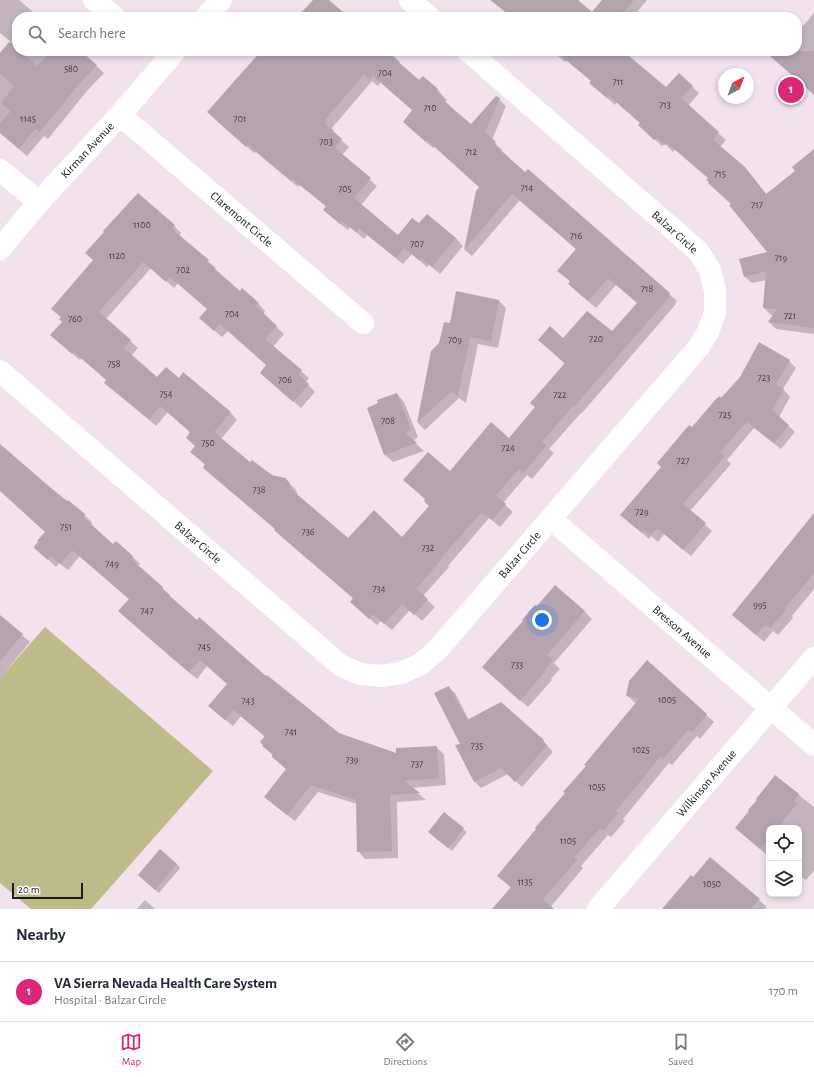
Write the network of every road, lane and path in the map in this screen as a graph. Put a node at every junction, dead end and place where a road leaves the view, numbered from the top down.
1 (94, 0) edge
2 (221, 0) edge
3 (410, 0) edge
4 (108, 12) edge
5 (210, 12) edge
6 (423, 12) edge
7 (164, 56) edge
8 (474, 56) edge
9 (120, 115) junction
10 (0, 170) edge
11 (39, 202) junction
12 (0, 249) edge
13 (363, 323) dead end
14 (0, 371) edge
15 (551, 519) junction
16 (814, 658) edge
17 (771, 708) junction
18 (814, 745) edge
19 (598, 909) edge

1 - 4 street
2 - 5 street
3 - 6 street
7 - 9 street, Kirman Avenue
8 - 15 street, Balzar Circle
9 - 11 street, Kirman Avenue
9 - 13 street, Claremont Circle
10 - 11 street
11 - 12 street, Kirman Avenue
14 - 15 street, Balzar Circle
15 - 17 street, Bresson Avenue
16 - 17 street, Wilkinson Avenue
17 - 18 street, Bresson Avenue
17 - 19 street, Wilkinson Avenue

